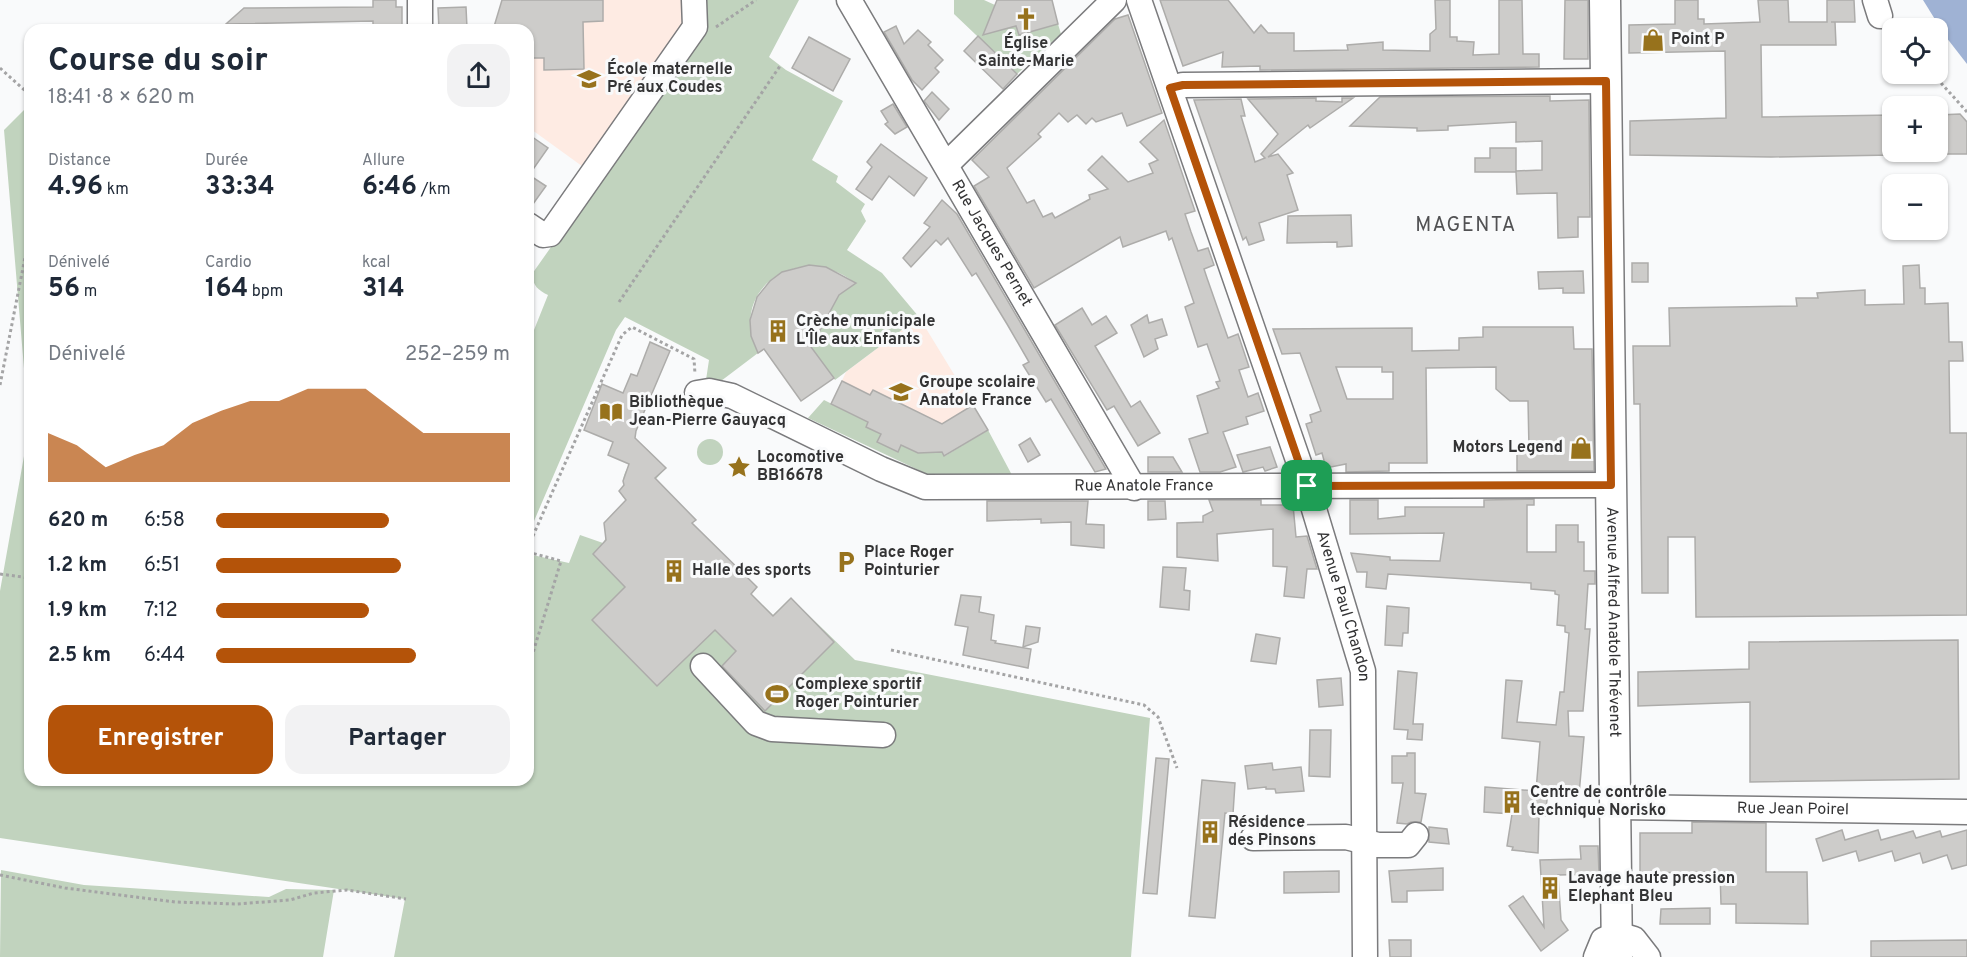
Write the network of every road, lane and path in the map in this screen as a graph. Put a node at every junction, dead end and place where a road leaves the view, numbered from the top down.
1 (420, 0) edge
2 (694, 0) edge
3 (756, 0) edge
4 (849, 0) edge
5 (1114, 0) edge
6 (1139, 0) edge
7 (1605, 0) edge
8 (420, 24) edge
9 (695, 27) junction
10 (780, 66) dead end
11 (0, 68) edge
12 (1606, 81) junction
13 (1942, 84) edge
14 (1170, 88) junction
15 (24, 90) edge
16 (1967, 112) edge
17 (947, 164) junction
18 (535, 230) edge
19 (24, 263) edge
20 (619, 302) dead end
21 (0, 385) edge
22 (698, 393) joint
23 (1611, 485) junction
24 (1307, 486) junction
25 (1134, 488) junction
26 (534, 533) edge
27 (534, 554) edge
28 (0, 574) edge
29 (24, 577) edge
30 (534, 649) edge
31 (891, 650) dead end
32 (703, 666) dead end
33 (883, 735) dead end
34 (1177, 768) dead end
35 (1617, 807) junction
36 (1967, 812) edge
37 (1416, 835) dead end
38 (1253, 838) dead end
39 (1362, 840) junction
40 (0, 875) edge
41 (406, 899) dead end
42 (1617, 946) edge
43 (1365, 957) edge
44 (1596, 957) edge
45 (1648, 957) edge

1 - 8 street
2 - 9 street
3 - 9 path
4 - 17 street, Rue Jacques Pernet
5 - 17 street
6 - 14 street, Avenue Paul Chandon
7 - 12 main road, Avenue Alfred Anatole Thévenet
9 - 18 street
10 - 20 path
11 - 15 path
12 - 14 street
12 - 23 main road, Avenue Alfred Anatole Thévenet
13 - 16 path
14 - 24 street, Avenue Paul Chandon
17 - 25 street, Rue Jacques Pernet
19 - 21 path
22 - 25 street, Rue Anatole France
22 - 26 path
23 - 24 street, Rue Anatole France
23 - 35 main road, Avenue Alfred Anatole Thévenet
24 - 25 street, Rue Anatole France
24 - 39 street, Avenue Paul Chandon
27 - 30 path
28 - 29 path
31 - 34 path
32 - 33 street
35 - 36 street, Rue Jean Poirel
35 - 42 main road, Avenue Alfred Anatole Thévenet
37 - 39 street
38 - 39 street
39 - 43 street, Avenue Paul Chandon
40 - 41 path
42 - 44 street
42 - 45 street

